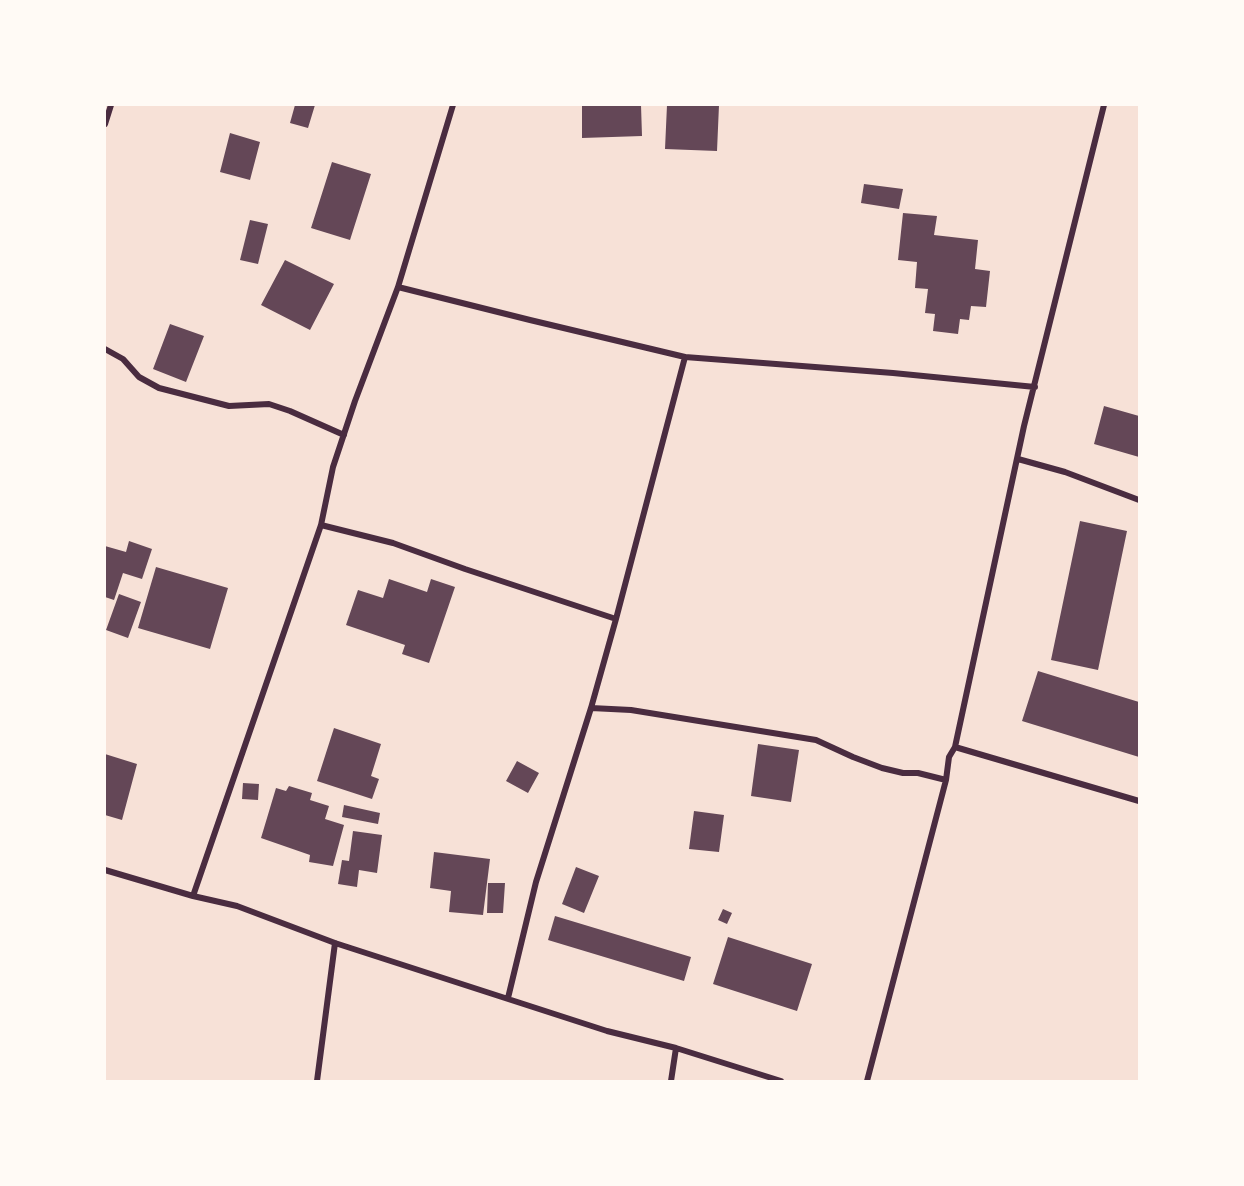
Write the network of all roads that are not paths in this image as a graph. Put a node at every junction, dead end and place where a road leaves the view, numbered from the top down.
1 (111, 105) edge
2 (453, 105) edge
3 (1104, 105) edge
4 (105, 124) edge
5 (398, 287) junction
6 (105, 349) edge
7 (685, 357) junction
8 (1035, 387) junction
9 (344, 435) junction
10 (1018, 459) junction
11 (1139, 500) edge
12 (321, 525) junction
13 (616, 619) junction
14 (591, 708) junction
15 (955, 747) junction
16 (946, 780) junction
17 (1139, 801) edge
18 (105, 870) edge
19 (193, 896) junction
20 (335, 943) junction
21 (508, 998) junction
22 (676, 1048) junction
23 (317, 1081) edge
24 (671, 1081) edge
25 (781, 1081) edge
26 (867, 1081) edge

1 - 4 street
2 - 5 street
3 - 8 street
5 - 7 street
5 - 9 street
6 - 9 street
7 - 8 street
7 - 13 street
8 - 10 street
9 - 12 street
10 - 11 street
10 - 15 street
12 - 13 street
12 - 19 street
13 - 14 street
14 - 16 street
14 - 21 street
15 - 16 street
15 - 17 street
16 - 26 street
18 - 19 street
19 - 20 street
20 - 21 street
20 - 23 street
21 - 22 street
22 - 24 street
22 - 25 street

